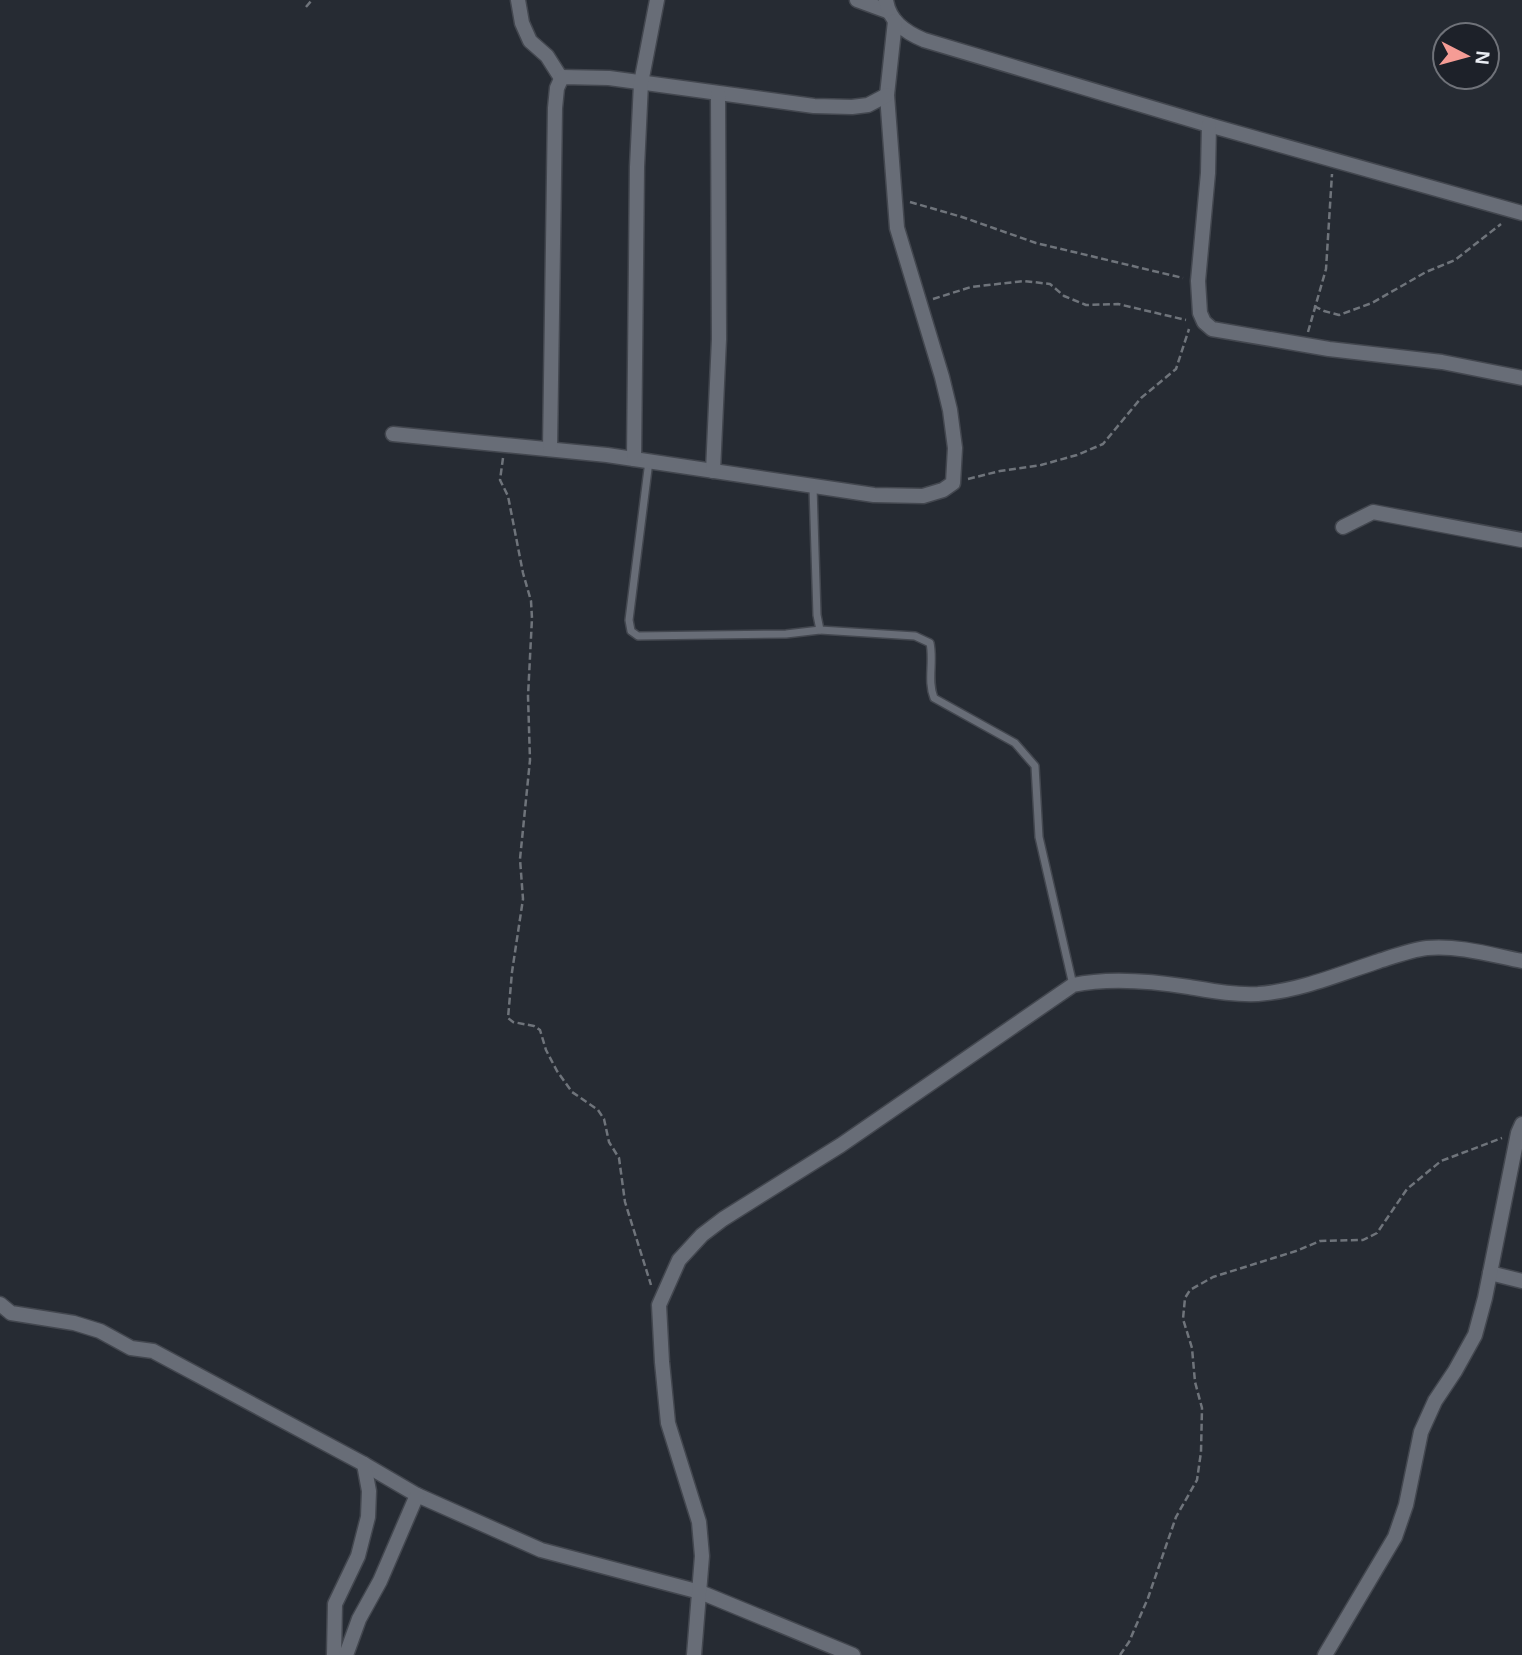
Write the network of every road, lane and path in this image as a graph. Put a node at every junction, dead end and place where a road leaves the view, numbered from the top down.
1 (312, 0) edge
2 (518, 0) edge
3 (657, 0) edge
4 (857, 0) edge
5 (306, 7) dead end
6 (889, 11) edge
7 (561, 78) junction
8 (641, 83) junction
9 (718, 94) junction
10 (887, 95) junction
11 (1209, 125) junction
12 (1333, 160) junction
13 (893, 198) junction
14 (1519, 212) edge
15 (1198, 281) junction
16 (920, 303) junction
17 (1314, 306) junction
18 (1305, 345) junction
19 (1522, 378) edge
20 (393, 434) dead end
21 (510, 446) junction
22 (550, 449) junction
23 (641, 460) junction
24 (713, 471) junction
25 (953, 483) junction
26 (813, 487) junction
27 (1343, 527) dead end
28 (1522, 540) edge
29 (820, 630) junction
30 (1522, 961) edge
31 (1073, 985) junction
32 (1520, 1128) edge
33 (1490, 1273) junction
34 (1522, 1281) edge
35 (0, 1304) edge
36 (659, 1305) junction
37 (364, 1464) junction
38 (416, 1495) junction
39 (700, 1592) junction
40 (831, 1650) edge
41 (334, 1655) edge
42 (346, 1655) edge
43 (694, 1655) edge
44 (853, 1655) edge
45 (1120, 1655) edge
46 (1325, 1655) edge

1 - 5 path
2 - 7 street
3 - 8 street
4 - 6 street
6 - 10 street
6 - 11 street
7 - 8 street
7 - 22 street
8 - 9 street
8 - 23 street
9 - 10 street
9 - 24 street
10 - 13 street
11 - 12 street
11 - 15 street
12 - 14 street
12 - 17 path
13 - 15 path
13 - 16 street
14 - 17 path
15 - 18 street
16 - 25 street
16 - 25 path
17 - 18 path
18 - 19 street
20 - 21 street
21 - 22 street
21 - 36 path
22 - 23 street
23 - 24 street
23 - 29 lane
24 - 26 street
25 - 26 street
26 - 29 lane
27 - 28 street
29 - 31 lane
30 - 31 street
31 - 36 street
32 - 33 street
32 - 45 path
33 - 34 street
33 - 46 street
35 - 37 street
36 - 39 street
37 - 38 street
37 - 41 street
38 - 39 street
38 - 42 street
39 - 40 street
39 - 43 street
40 - 44 street

